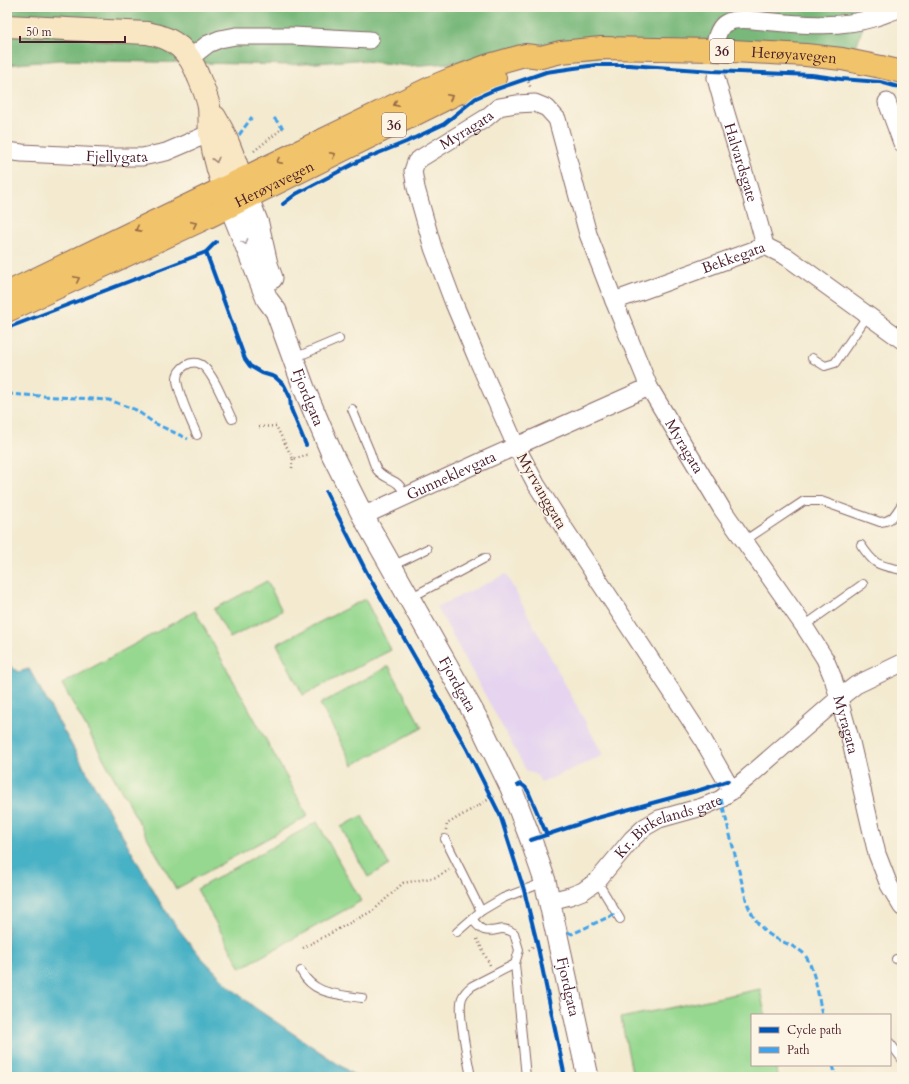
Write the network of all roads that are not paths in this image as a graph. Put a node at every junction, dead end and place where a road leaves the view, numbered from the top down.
1 (902, 8) edge
2 (7, 26) edge
3 (370, 40) dead end
4 (714, 50) junction
5 (190, 58) junction
6 (902, 72) edge
7 (716, 78) dead end
8 (887, 102) dead end
9 (216, 131) junction
10 (902, 143) edge
11 (7, 151) edge
12 (416, 162) joint
13 (236, 193) junction
14 (766, 246) junction
15 (7, 293) edge
16 (614, 301) junction
17 (7, 311) edge
18 (868, 315) junction
19 (339, 339) dead end
20 (902, 340) edge
21 (294, 358) junction
22 (812, 358) dead end
23 (650, 387) junction
24 (352, 409) dead end
25 (232, 419) dead end
26 (197, 435) dead end
27 (516, 446) junction
28 (406, 497) junction
29 (902, 504) edge
30 (363, 516) junction
31 (744, 540) junction
32 (861, 545) dead end
33 (427, 549) dead end
34 (485, 558) dead end
35 (391, 567) junction
36 (902, 570) edge
37 (863, 584) dead end
38 (409, 598) junction
39 (804, 626) junction
40 (902, 663) edge
41 (838, 699) junction
42 (732, 790) junction
43 (445, 839) road end
44 (598, 881) junction
45 (548, 891) junction
46 (902, 907) edge
47 (481, 911) junction
48 (620, 919) dead end
49 (470, 920) junction
50 (457, 932) dead end
51 (515, 964) junction
52 (301, 971) dead end
53 (362, 998) dead end
54 (891, 1044) edge
55 (902, 1058) edge
56 (471, 1077) edge
57 (526, 1077) edge
58 (588, 1077) edge

1 - 4 street
2 - 5 main road
3 - 5 street
4 - 6 highway, Herøyavegen / 36
4 - 13 highway, Herøyavegen / 36
5 - 9 main road
7 - 14 street, Halvardsgate
8 - 10 street
9 - 11 street, Fjellygata
9 - 13 main road
12 - 16 street, Myragata
12 - 27 street, Myrvanggata
13 -> 15 highway, Herøyavegen / 36
17 -> 13 highway, Herøyavegen / 36
13 - 21 street, Fjordgata
14 - 16 street, Bekkegata
14 - 18 street, Bekkegata
16 - 23 street, Myragata
18 - 20 street, Bekkegata
18 - 22 lane
19 - 21 lane
21 - 30 street, Fjordgata
23 - 27 street, Gunneklevgata
23 - 31 street, Myragata
24 - 28 lane
25 - 26 lane
27 - 28 street, Gunneklevgata
27 - 42 street, Myrvanggata
28 - 30 street, Gunneklevgata
29 - 31 lane
30 - 35 street, Fjordgata
31 - 39 street, Myragata
32 - 36 lane
33 - 35 lane
34 - 38 lane
35 - 38 street, Fjordgata
37 - 39 lane
38 - 45 street, Fjordgata
39 - 41 street, Myragata
40 - 41 street, Kr. Birkelands gate
41 - 42 street, Kr. Birkelands gate
41 - 46 street, Myragata
42 - 44 street, Kr. Birkelands gate
43 - 47 lane
44 - 45 street, Kr. Birkelands gate
44 - 48 lane
45 - 47 lane, Kr. Birkelands gate
45 - 58 street, Fjordgata
47 - 49 lane, Kr. Birkelands gate
49 - 50 lane, Kr. Birkelands gate
49 - 51 lane
51 - 56 lane
51 - 57 lane
52 - 53 lane
54 - 55 lane

